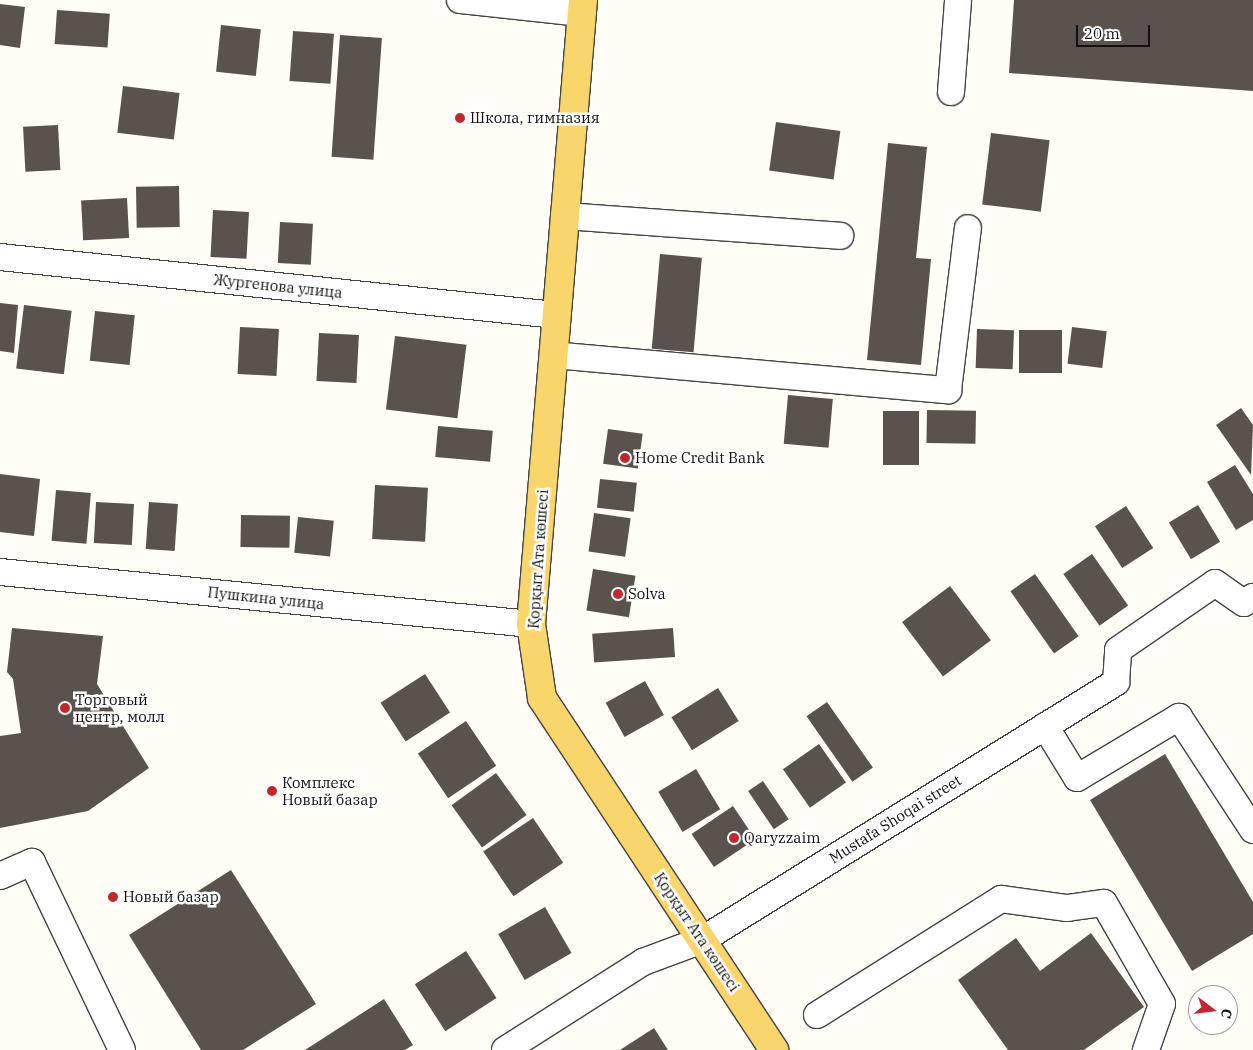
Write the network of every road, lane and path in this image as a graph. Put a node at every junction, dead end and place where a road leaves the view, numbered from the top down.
1 (460, 0) edge
2 (952, 1) edge
3 (582, 6) edge
4 (951, 92) dead end
5 (564, 216) junction
6 (968, 228) dead end
7 (840, 236) dead end
8 (0, 257) edge
9 (556, 315) junction
10 (553, 355) junction
11 (0, 572) edge
12 (1253, 597) edge
13 (531, 624) junction
14 (1045, 726) junction
15 (1253, 830) edge
16 (0, 876) edge
17 (702, 940) junction
18 (818, 1015) dead end
19 (122, 1050) edge
20 (505, 1050) edge
21 (774, 1050) edge
22 (1146, 1050) edge

1 - 3 street
2 - 4 street
3 - 5 main road, Қорқыт Ата көшесі
5 - 7 street
5 - 9 main road, Қорқыт Ата көшесі
6 - 10 street
8 - 9 street, Жургенова улица
9 - 10 main road, Қорқыт Ата көшесі
10 - 13 main road, Қорқыт Ата көшесі
11 - 13 street, Пушкина улица
12 - 14 street, Mustafa Shoqai street
13 - 17 main road, Қорқыт Ата көшесі
14 - 15 street
14 - 17 street, Mustafa Shoqai street
16 - 19 street
17 - 20 street, Mustafa Shoqai street
17 - 21 main road, Қорқыт Ата көшесі
18 - 22 street

